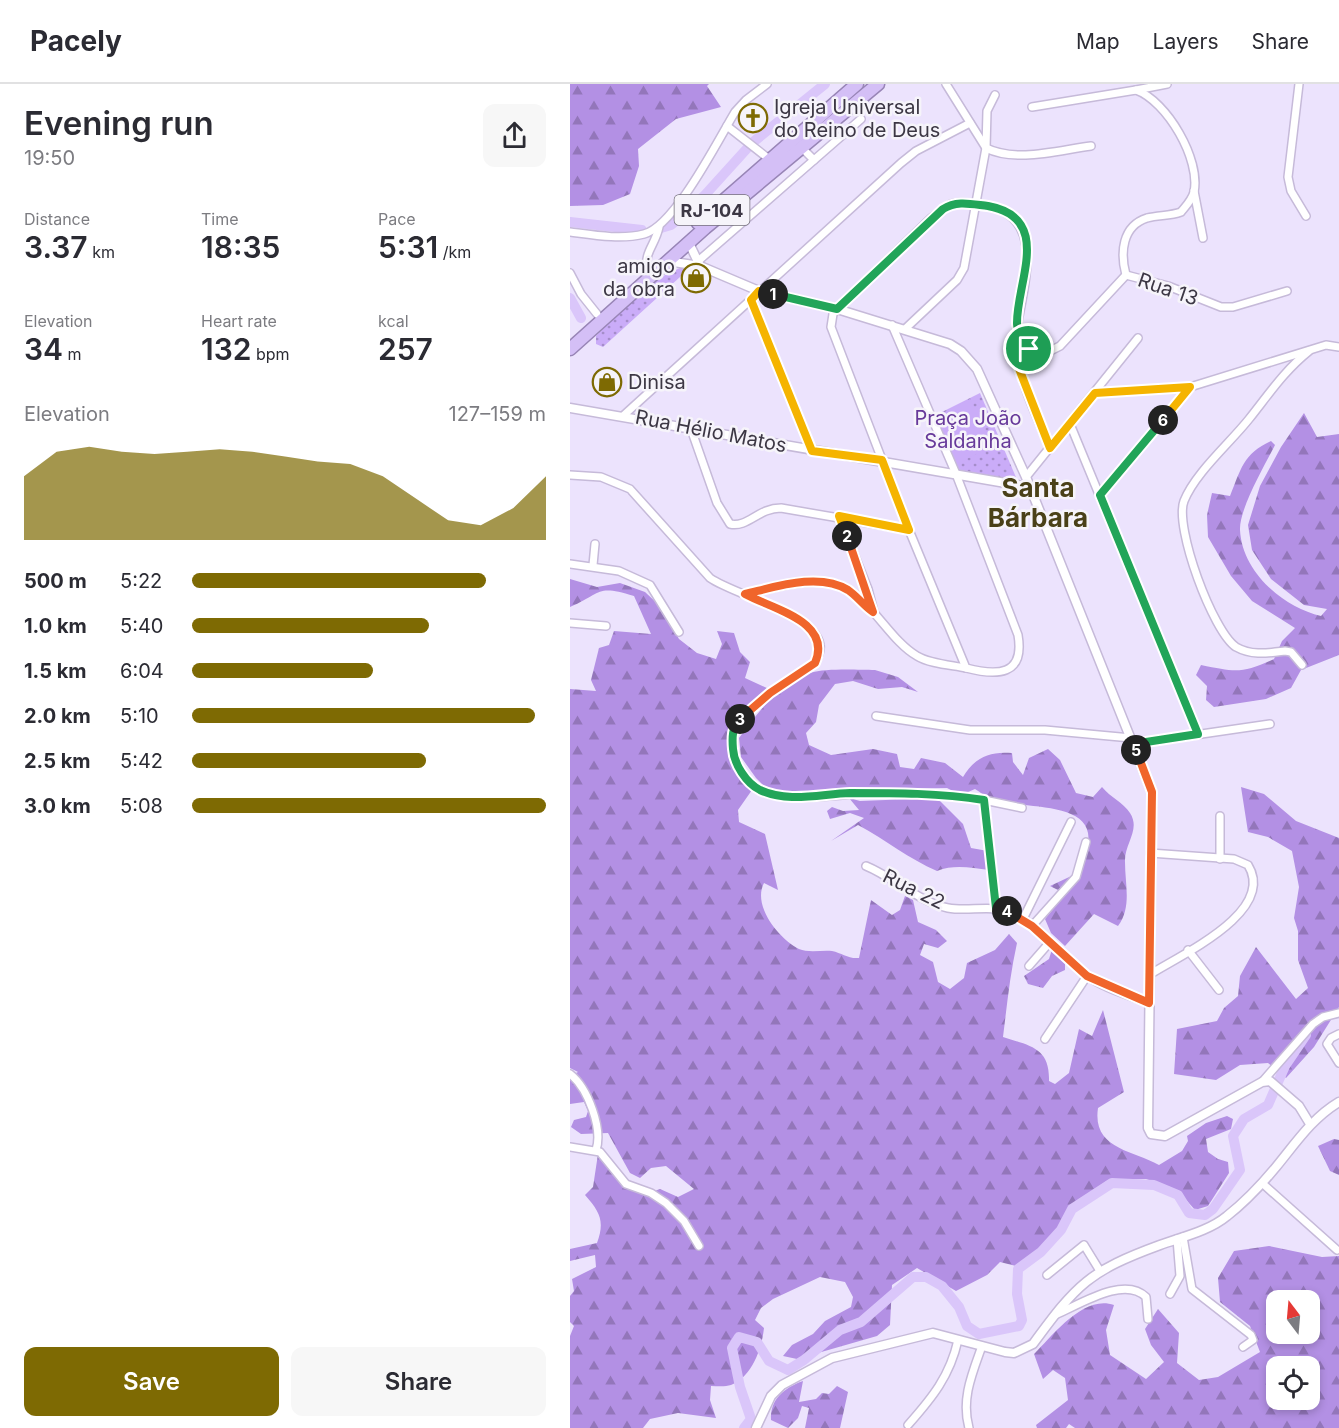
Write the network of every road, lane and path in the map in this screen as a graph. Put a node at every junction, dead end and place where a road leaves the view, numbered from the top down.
1 (767, 84) edge
2 (857, 84) edge
3 (878, 84) edge
4 (946, 84) edge
5 (1167, 84) edge
6 (1299, 84) edge
7 (1136, 90) junction
8 (995, 95) dead end
9 (1032, 107) dead end
10 (861, 119) dead end
11 (970, 123) junction
12 (727, 126) junction
13 (1091, 146) dead end
14 (801, 147) junction
15 (986, 148) junction
16 (769, 159) junction
17 (814, 160) junction
18 (1194, 191) junction
19 (977, 205) junction
20 (1306, 216) dead end
21 (658, 227) junction
22 (570, 232) edge
23 (1203, 238) dead end
24 (688, 243) junction
25 (667, 261) junction
26 (698, 264) junction
27 (647, 271) junction
28 (570, 273) edge
29 (1126, 275) junction
30 (759, 291) junction
31 (1287, 291) dead end
32 (751, 300) junction
33 (837, 309) junction
34 (597, 314) junction
35 (892, 325) junction
36 (1017, 326) junction
37 (905, 329) junction
38 (1138, 338) dead end
39 (570, 339) edge
40 (1339, 347) edge
41 (570, 349) edge
42 (1029, 349) junction
43 (1309, 351) junction
44 (1018, 366) junction
45 (1190, 387) junction
46 (1095, 393) junction
47 (570, 408) edge
48 (624, 415) junction
49 (1070, 424) junction
50 (691, 429) junction
51 (1050, 448) junction
52 (812, 451) junction
53 (882, 460) junction
54 (956, 474) junction
55 (570, 475) edge
56 (1026, 477) junction
57 (1029, 487) junction
58 (1100, 495) junction
59 (839, 516) junction
60 (909, 530) junction
61 (596, 544) dead end
62 (570, 564) edge
63 (593, 565) junction
64 (745, 594) junction
65 (873, 612) junction
66 (570, 623) edge
67 (606, 626) dead end
68 (679, 632) dead end
69 (1302, 665) dead end
70 (966, 668) junction
71 (876, 716) dead end
72 (1270, 724) dead end
73 (1198, 734) junction
74 (1132, 741) junction
75 (984, 800) junction
76 (1022, 808) dead end
77 (1220, 816) dead end
78 (1071, 822) dead end
79 (1086, 842) dead end
80 (1150, 853) junction
81 (1220, 859) junction
82 (866, 866) dead end
83 (996, 908) junction
84 (1023, 919) junction
85 (1032, 926) junction
86 (1050, 942) junction
87 (1188, 950) junction
88 (1029, 966) dead end
89 (1149, 975) junction
90 (1087, 976) junction
91 (1219, 990) dead end
92 (1149, 1003) junction
93 (1339, 1013) edge
94 (1339, 1034) edge
95 (1045, 1039) dead end
96 (1339, 1063) edge
97 (570, 1074) edge
98 (1272, 1084) junction
99 (1339, 1102) edge
100 (1310, 1124) junction
101 (570, 1147) edge
102 (596, 1150) junction
103 (1262, 1183) junction
104 (1180, 1238) junction
105 (699, 1246) dead end
106 (1337, 1250) dead end
107 (1100, 1270) junction
108 (1047, 1275) dead end
109 (1170, 1294) dead end
110 (1053, 1316) junction
111 (1148, 1319) dead end
112 (958, 1340) junction
113 (982, 1347) junction
114 (1243, 1347) dead end
115 (908, 1425) dead end
116 (756, 1428) edge
117 (969, 1428) edge

1 - 12 street
2 - 16 highway, RJ-104
3 - 14 highway, RJ-104
4 - 11 street
5 - 7 street
6 - 20 street
7 - 9 street
7 - 18 street
8 - 15 street
10 - 17 street
11 - 15 street
11 - 30 street
12 - 16 street
12 - 21 street
13 - 15 street
14 - 17 street
14 - 24 highway, RJ-104
15 - 19 street
16 - 27 highway, RJ-104
17 - 26 street
18 - 23 street
18 - 29 street
19 - 33 street
19 - 36 street
19 - 37 street
21 - 22 street
21 - 27 street
24 - 25 highway, RJ-104
24 - 26 street
25 - 26 street
25 - 41 highway, RJ-104
26 - 30 street
27 - 34 highway, RJ-104
28 - 34 street
29 - 31 street, Rua 13
29 - 42 street, Rua 13
30 - 32 street
30 - 33 street
32 - 48 street
32 - 52 street
33 - 35 street
33 - 53 street
34 - 39 highway, RJ-104
35 - 37 street
35 - 54 street
36 - 42 street
36 - 44 street
37 - 56 street
38 - 46 street
40 - 43 street
42 - 44 street
43 - 45 street
43 - 69 street
44 - 51 street
45 - 46 street
45 - 58 street
46 - 49 street
47 - 48 street, Rua Hélio Matos
48 - 50 street, Rua Hélio Matos
49 - 51 street
49 - 58 street
50 - 52 street, Rua Hélio Matos
50 - 59 street
51 - 56 street
52 - 53 street, Rua Hélio Matos
53 - 54 street, Rua Hélio Matos
53 - 60 street
54 - 57 street, Rua Hélio Matos
54 - 70 street
55 - 64 street
56 - 57 street
57 - 74 street
58 - 73 street
59 - 60 street
59 - 65 street
60 - 70 street
61 - 63 street
62 - 63 street
63 - 68 street
64 - 65 street
64 - 75 street
65 - 70 street
66 - 67 street
71 - 74 street
72 - 73 street
73 - 74 street
74 - 80 street
75 - 76 street
75 - 83 street
77 - 81 street
78 - 84 street
79 - 85 street
80 - 81 street
80 - 89 street
81 - 87 street
82 - 83 street, Rua 22
83 - 84 street, Rua 22
84 - 85 street, Rua 22
85 - 86 street, Rua 22
86 - 88 street
86 - 90 street, Rua 22
87 - 89 street
87 - 91 street
89 - 92 street
90 - 92 street, Rua 22
90 - 95 street
92 - 98 street
93 - 98 street
94 - 96 street
97 - 102 street
98 - 100 street
99 - 100 street
100 - 103 street
101 - 102 street
102 - 105 street
103 - 104 street
103 - 106 street
104 - 107 street
104 - 109 street
104 - 114 street
107 - 108 street
107 - 110 street
110 - 111 street
110 - 113 street
112 - 113 street
112 - 115 street
112 - 116 street
113 - 117 street

